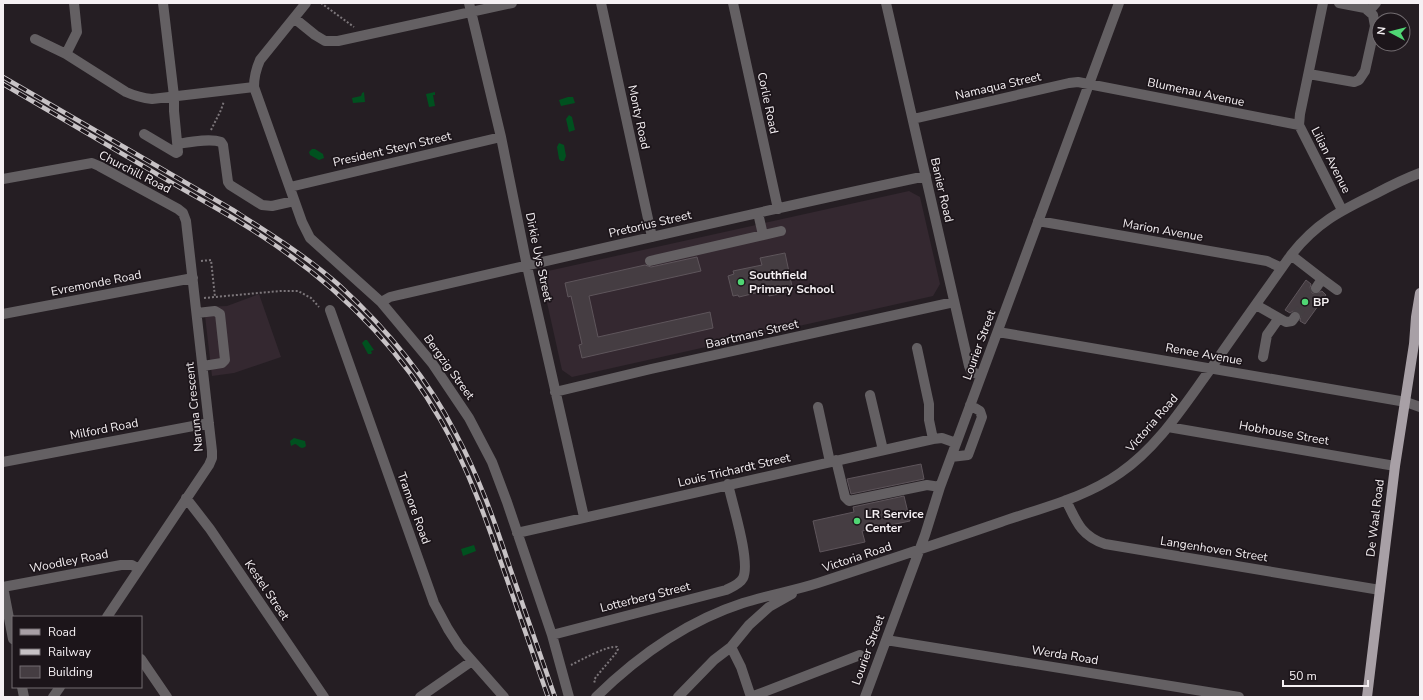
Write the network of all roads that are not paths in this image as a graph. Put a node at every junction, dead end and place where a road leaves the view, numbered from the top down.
1 (74, 3) edge
2 (163, 3) edge
3 (306, 3) edge
4 (512, 3) edge
5 (601, 3) edge
6 (733, 3) edge
7 (886, 3) edge
8 (1119, 3) edge
9 (1323, 3) edge
10 (1339, 3) edge
11 (470, 7) edge
12 (1372, 7) edge
13 (294, 18) junction
14 (35, 39) dead end
15 (66, 54) junction
16 (1309, 74) junction
17 (1089, 83) junction
18 (254, 87) junction
19 (174, 96) junction
20 (913, 119) junction
21 (1299, 125) junction
22 (144, 134) dead end
23 (501, 137) junction
24 (178, 144) junction
25 (1420, 173) edge
26 (926, 176) junction
27 (3, 179) edge
28 (290, 187) junction
29 (294, 201) junction
30 (778, 209) junction
31 (1342, 210) junction
32 (183, 213) joint
33 (758, 213) junction
34 (1038, 221) junction
35 (781, 231) dead end
36 (763, 235) junction
37 (652, 237) junction
38 (1292, 255) junction
39 (650, 261) dead end
40 (527, 266) junction
41 (1282, 268) junction
42 (193, 278) junction
43 (1337, 290) dead end
44 (1420, 293) edge
45 (382, 302) junction
46 (954, 302) junction
47 (1256, 304) junction
48 (325, 309) road end
49 (197, 313) junction
50 (3, 314) edge
51 (1295, 317) dead end
52 (1279, 318) junction
53 (1420, 326) edge
54 (998, 332) junction
55 (1414, 344) junction
56 (917, 348) dead end
57 (1263, 357) dead end
58 (203, 366) junction
59 (1210, 369) junction
60 (981, 376) junction
61 (555, 392) junction
62 (870, 395) dead end
63 (1406, 402) junction
64 (970, 405) junction
65 (818, 407) dead end
66 (1420, 407) edge
67 (209, 423) junction
68 (1168, 427) junction
69 (932, 439) junction
70 (956, 443) junction
71 (882, 450) junction
72 (951, 457) junction
73 (833, 461) junction
74 (3, 462) edge
75 (1395, 466) junction
76 (728, 484) junction
77 (940, 487) junction
78 (186, 498) junction
79 (1066, 500) junction
80 (584, 517) junction
81 (517, 533) junction
82 (918, 551) junction
83 (139, 569) junction
84 (3, 587) edge
85 (803, 588) junction
86 (1380, 590) junction
87 (109, 616) edge
88 (12, 634) edge
89 (552, 634) junction
90 (886, 640) junction
91 (731, 647) junction
92 (860, 655) dead end
93 (142, 660) edge
94 (472, 661) junction
95 (59, 688) edge
96 (53, 697) edge
97 (167, 697) edge
98 (324, 697) edge
99 (420, 697) edge
100 (504, 697) edge
101 (569, 697) edge
102 (596, 697) edge
103 (678, 697) edge
104 (751, 697) edge
105 (865, 697) edge
106 (1239, 697) edge
107 (1367, 697) edge

1 - 15 street
2 - 19 street
3 - 13 street
4 - 11 street
5 - 37 street, Monty Road
6 - 30 street, Corlie Road
7 - 20 street, Banier Road
8 - 17 street, Lourier Street
9 - 16 street, Lilian Avenue
10 - 12 street
11 - 13 street
11 - 23 street, Dirkie Uys Street
12 - 16 street
13 - 18 street
14 - 15 street
15 - 19 street
16 - 21 street, Lilian Avenue
17 - 20 street, Namaqua Street
17 - 21 street, Blumenau Avenue
17 - 34 street, Lourier Street
18 - 19 street
18 - 28 street, Bergzig Street
19 - 24 street
20 - 26 street, Banier Road
21 - 31 street, Lilian Avenue
22 - 24 street
23 - 28 street, President Steyn Street
23 - 40 street, Dirkie Uys Street
24 - 29 street
25 - 31 street, Victoria Road
26 - 30 street, Pretorius Street
26 - 46 street, Banier Road
27 - 32 street, Churchill Road
28 - 29 street, Bergzig Street
29 - 45 street, Bergzig Street
30 - 33 street, Pretorius Street
31 - 38 street, Victoria Road
32 - 42 street, Naruna Crescent
33 - 36 street
33 - 37 street, Pretorius Street
34 - 41 street, Marion Avenue
34 - 54 street, Lourier Street
35 - 36 street
36 - 39 street
37 - 40 street, Pretorius Street
38 - 41 street, Victoria Road
38 - 43 street
40 - 45 street, Pretorius Street
40 - 61 street, Dirkie Uys Street
41 - 47 street, Victoria Road
42 - 49 street, Naruna Crescent
42 - 50 street, Evremonde Road
44 - 55 main road, De Waal Road
45 - 81 street, Bergzig Street
46 - 60 street, Banier Road
46 - 61 street, Baartmans Street
47 - 52 street
47 - 59 street, Victoria Road
48 - 94 street, Tramore Road
49 - 58 street, Naruna Crescent
49 - 58 street
51 - 52 street
52 - 57 street
53 - 55 main road, De Waal Road
54 - 59 street, Renee Avenue
54 - 60 street, Lourier Street
55 - 63 main road, De Waal Road
56 - 69 street
58 - 67 street, Naruna Crescent
59 - 63 street, Renee Avenue
59 - 68 street, Victoria Road
60 - 64 street, Lourier Street
61 - 80 street, Dirkie Uys Street
62 - 71 street
63 - 66 street, Renee Avenue
63 - 75 main road, De Waal Road
64 - 70 street, Lourier Street
64 - 72 street
65 - 73 street
67 - 74 street, Milford Road
67 - 78 street, Naruna Crescent
68 - 75 street, Hobhouse Street
68 - 79 street, Victoria Road
69 - 70 street, Louis Trichardt Street
69 - 71 street, Louis Trichardt Street
70 - 72 street, Lourier Street
71 - 73 street, Louis Trichardt Street
72 - 77 street, Lourier Street
73 - 76 street, Louis Trichardt Street
73 - 77 street
75 - 86 main road, De Waal Road
76 - 80 street, Louis Trichardt Street
76 - 89 street, Lotterberg Street
77 - 82 street, Lourier Street
78 - 83 street, Naruna Crescent
78 - 98 street, Kestel Street
79 - 82 street, Victoria Road
79 - 86 street, Langenhoven Street
80 - 81 street, Louis Trichardt Street
81 - 89 street, Bergzig Street
82 - 85 street, Victoria Road
82 - 90 street, Lourier Street
83 - 84 street, Woodley Road
83 - 87 street, Naruna Crescent
84 - 88 street
85 - 91 street, Victoria Road
85 - 102 street, Victoria Road
86 - 107 main road, De Waal Road
89 - 101 street, Bergzig Street
90 - 105 street, Lourier Street
90 - 106 street, Werda Road
91 - 103 street, Victoria Road
91 - 104 street
92 - 104 street
93 - 97 street
94 - 99 street
94 - 100 street, Tramore Road
95 - 96 street

